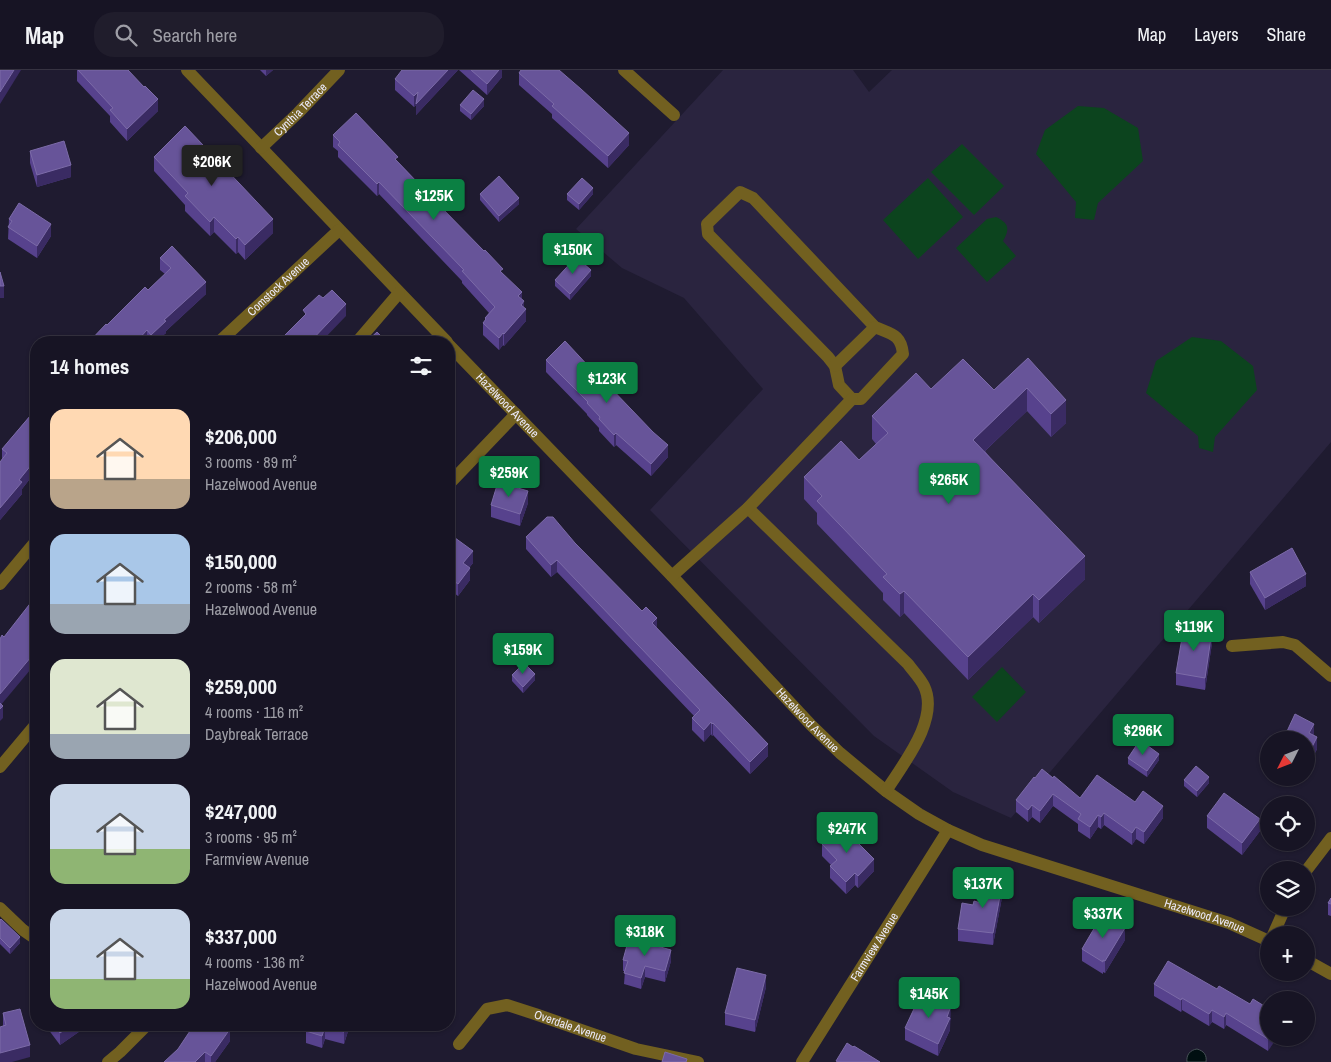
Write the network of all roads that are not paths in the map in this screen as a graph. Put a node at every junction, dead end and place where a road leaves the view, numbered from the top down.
1 (188, 70) edge
2 (339, 70) edge
3 (624, 70) edge
4 (674, 115) dead end
5 (262, 148) junction
6 (339, 230) junction
7 (399, 293) junction
8 (875, 327) junction
9 (224, 336) edge
10 (362, 336) edge
11 (440, 336) edge
12 (455, 351) edge
13 (835, 366) junction
14 (852, 399) junction
15 (516, 414) junction
16 (455, 478) edge
17 (748, 508) junction
18 (30, 548) edge
19 (672, 576) junction
20 (0, 584) edge
21 (1232, 646) dead end
22 (1331, 676) edge
23 (30, 731) edge
24 (0, 767) edge
25 (886, 791) junction
26 (948, 830) junction
27 (1331, 838) edge
28 (1314, 861) edge
29 (0, 908) edge
30 (30, 935) edge
31 (1260, 937) edge
32 (1315, 965) edge
33 (1331, 974) edge
34 (141, 1031) edge
35 (459, 1044) dead end
36 (108, 1062) edge
37 (698, 1062) edge
38 (802, 1062) edge

1 - 5 street, Hazelwood Avenue
2 - 5 street, Cynthia Terrace
3 - 4 street
5 - 6 street, Hazelwood Avenue
6 - 7 street, Hazelwood Avenue
6 - 9 street, Comstock Avenue
7 - 10 street
7 - 11 street, Hazelwood Avenue
8 - 13 street
8 - 13 street
8 - 14 street
12 - 15 street, Hazelwood Avenue
13 - 14 street
14 - 17 street
15 - 16 street
15 - 19 street, Hazelwood Avenue
17 - 19 street
17 - 25 street
18 - 20 street
19 - 25 street, Hazelwood Avenue
21 - 22 street
23 - 24 street
25 - 26 street, Hazelwood Avenue
26 - 31 street, Hazelwood Avenue
26 - 38 street, Farmview Avenue
27 - 28 street
29 - 30 street
32 - 33 street
34 - 36 street
35 - 37 street, Overdale Avenue

